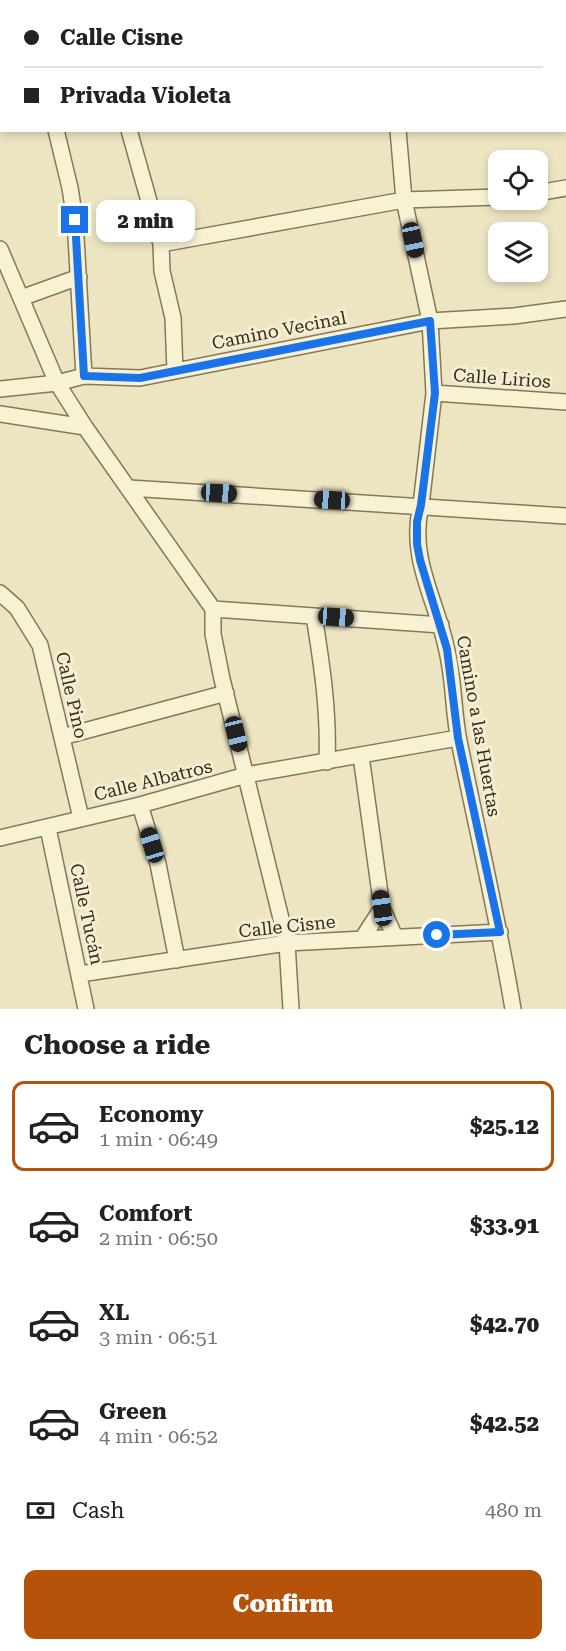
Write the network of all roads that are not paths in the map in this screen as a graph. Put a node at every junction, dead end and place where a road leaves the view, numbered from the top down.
1 (56, 132) edge
2 (130, 132) edge
3 (398, 132) edge
4 (566, 188) edge
5 (548, 191) edge
6 (488, 197) edge
7 (404, 200) junction
8 (161, 244) junction
9 (0, 251) edge
10 (79, 277) junction
11 (21, 298) junction
12 (566, 309) edge
13 (430, 321) junction
14 (175, 371) junction
15 (84, 376) junction
16 (57, 383) junction
17 (0, 389) edge
18 (435, 393) junction
19 (566, 402) edge
20 (0, 414) edge
21 (85, 427) junction
22 (129, 488) junction
23 (421, 505) junction
24 (566, 516) edge
25 (0, 593) edge
26 (213, 609) junction
27 (314, 616) junction
28 (441, 625) junction
29 (226, 693) junction
30 (62, 737) junction
31 (458, 738) junction
32 (361, 756) junction
33 (327, 762) junction
34 (246, 776) junction
35 (140, 805) junction
36 (81, 818) junction
37 (48, 828) junction
38 (0, 838) edge
39 (382, 908) junction
40 (500, 932) junction
41 (395, 937) junction
42 (362, 939) junction
43 (286, 943) junction
44 (177, 960) junction
45 (80, 974) junction
46 (86, 1009) edge
47 (291, 1009) edge
48 (513, 1009) edge

1 - 10 street
2 - 8 street
3 - 7 street, Camino a las Huertas
4 - 5 street
6 - 7 street
7 - 8 street
7 - 13 street, Camino a las Huertas
8 - 14 street
9 - 11 street
10 - 11 street
10 - 15 street
11 - 16 street
12 - 13 street, Camino Vecinal
13 - 14 street, Camino Vecinal
13 - 18 street, Camino a las Huertas
14 - 15 street, Camino Vecinal
15 - 16 street, Camino Vecinal
16 - 17 street, Camino Vecinal
16 - 21 street
18 - 19 street, Calle Lirios
18 - 23 street, Camino a las Huertas
20 - 21 street
21 - 22 street
22 - 23 street
22 - 26 street
23 - 24 street
23 - 28 street, Camino a las Huertas
25 - 30 street, Calle Pino
26 - 27 street
26 - 29 street
27 - 28 street
27 - 33 street
28 - 31 street, Camino a las Huertas
29 - 30 street
29 - 34 street
30 - 36 street, Calle Pino
31 - 32 street, Calle Albatros
31 - 40 street, Camino a las Huertas
32 - 33 street, Calle Albatros
32 - 39 street
33 - 34 street, Calle Albatros
34 - 35 street, Calle Albatros
34 - 43 street
35 - 36 street, Calle Albatros
35 - 44 street
36 - 37 street, Calle Albatros
37 - 38 street, Calle Albatros
37 - 45 street, Calle Tucán
39 - 41 street
39 - 42 street
40 - 41 street, Calle Cisne
40 - 48 street, Camino a las Huertas
41 - 42 street, Calle Cisne
42 - 43 street, Calle Cisne
43 - 44 street, Calle Cisne
43 - 47 street
44 - 45 street, Calle Cisne
45 - 46 street, Calle Tucán

